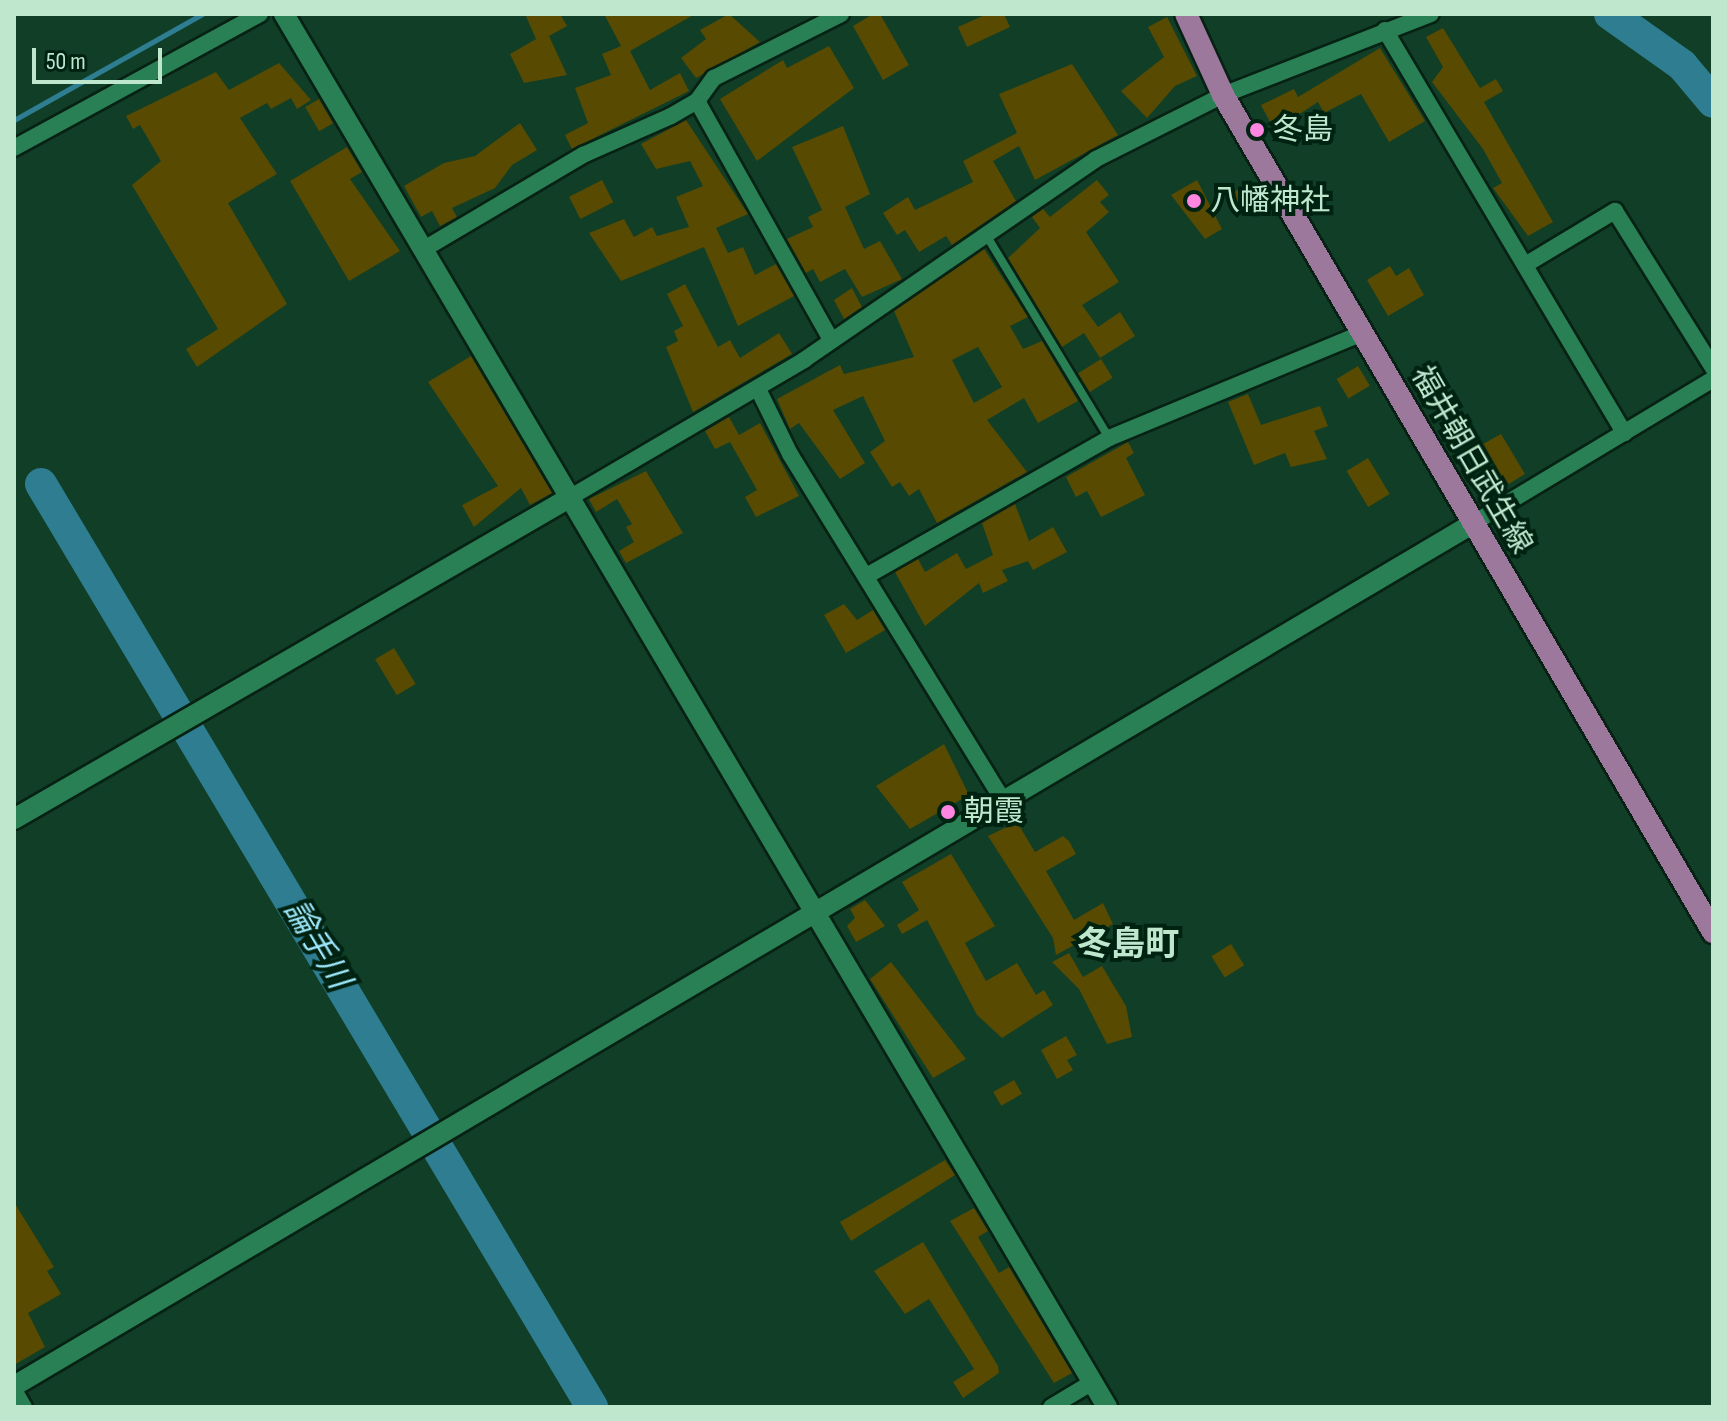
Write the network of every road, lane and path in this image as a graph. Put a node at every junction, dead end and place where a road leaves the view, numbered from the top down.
1 (260, 14) edge
2 (284, 14) edge
3 (1186, 14) edge
4 (1431, 14) edge
5 (831, 16) edge
6 (1385, 30) junction
7 (1223, 95) junction
8 (697, 101) junction
9 (14, 148) edge
10 (988, 238) junction
11 (424, 249) junction
12 (1525, 265) junction
13 (1362, 333) junction
14 (830, 338) junction
15 (1713, 368) edge
16 (1713, 379) edge
17 (758, 389) junction
18 (1624, 433) junction
19 (1109, 438) junction
20 (569, 498) junction
21 (1472, 524) junction
22 (870, 574) junction
23 (1002, 799) junction
24 (14, 819) edge
25 (815, 910) junction
26 (1713, 932) edge
27 (1093, 1382) junction
28 (14, 1388) edge
29 (24, 1407) edge
30 (1051, 1407) edge
31 (1107, 1407) edge

1 - 9 street
2 - 11 street
3 - 7 main road, 福井朝日武生線
4 - 6 street
5 - 8 street
6 - 7 street
6 - 12 street
7 - 10 street
7 - 13 main road, 福井朝日武生線
8 - 11 street
8 - 14 street
10 - 14 street
10 - 19 lane
11 - 20 street
12 - 15 street
12 - 18 street
13 - 19 street
13 - 21 main road, 福井朝日武生線
14 - 17 street
16 - 18 street
17 - 20 street
17 - 22 street
18 - 21 street
19 - 22 street
20 - 24 street
20 - 25 street
21 - 23 street
21 - 26 main road, 福井朝日武生線
22 - 23 street
23 - 25 street
25 - 27 street
25 - 28 street
27 - 30 street
27 - 31 street
28 - 29 street

